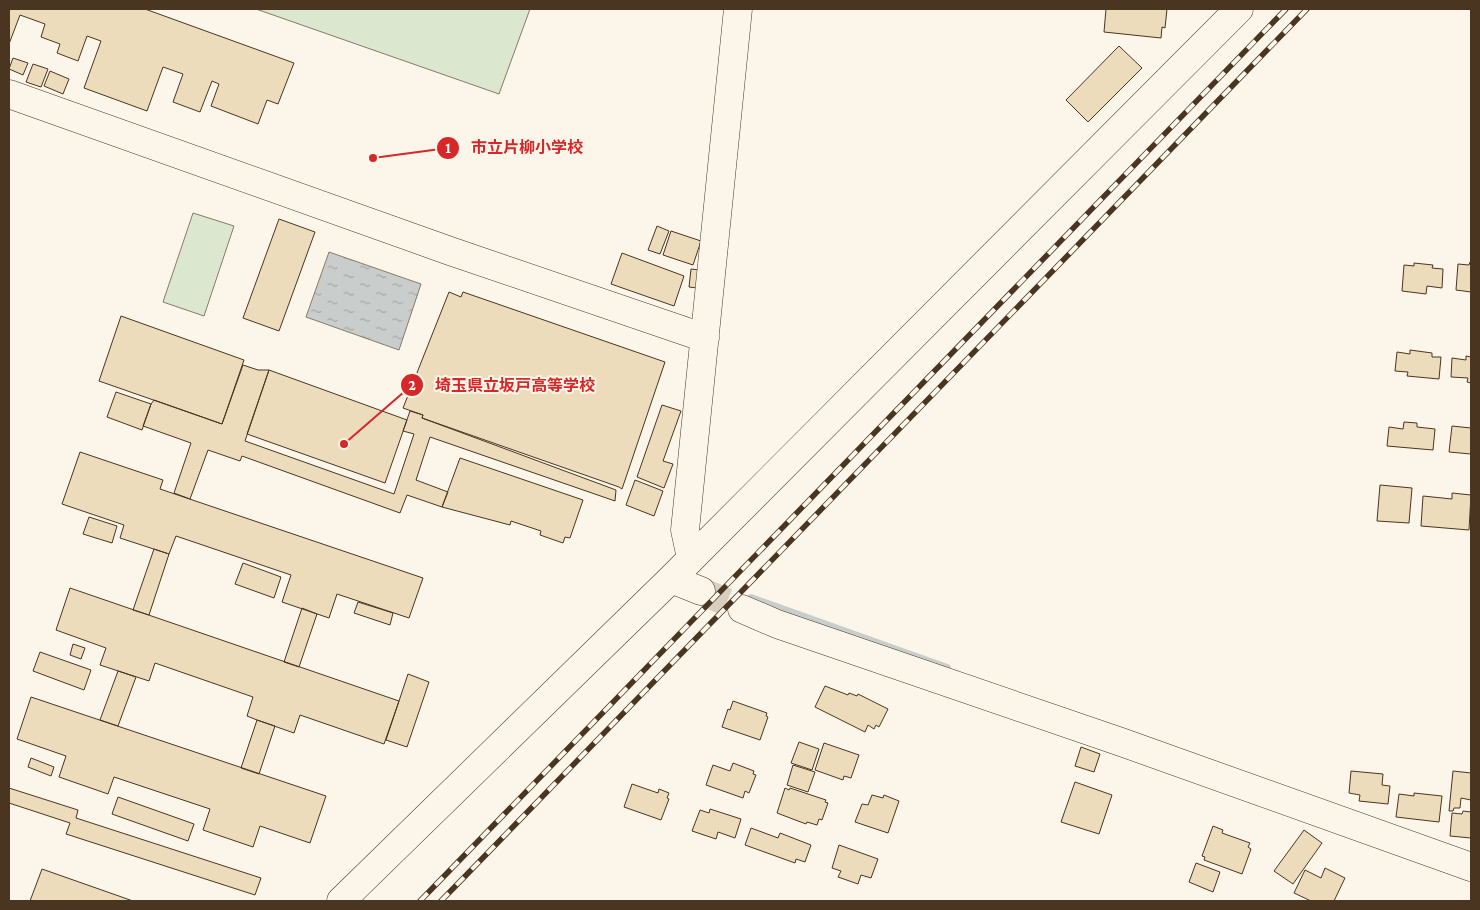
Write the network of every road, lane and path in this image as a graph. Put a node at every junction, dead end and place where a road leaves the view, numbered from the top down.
1 (738, 9) edge
2 (1239, 9) edge
3 (9, 94) edge
4 (705, 338) junction
5 (691, 558) junction
6 (671, 579) junction
7 (701, 592) tunnel mouth
8 (742, 609) tunnel mouth
9 (1471, 867) edge
10 (341, 901) edge

1 - 4 street
2 - 5 street
3 - 4 street
4 - 5 street
5 - 6 street
6 - 7 street
6 - 10 street
8 - 9 street

